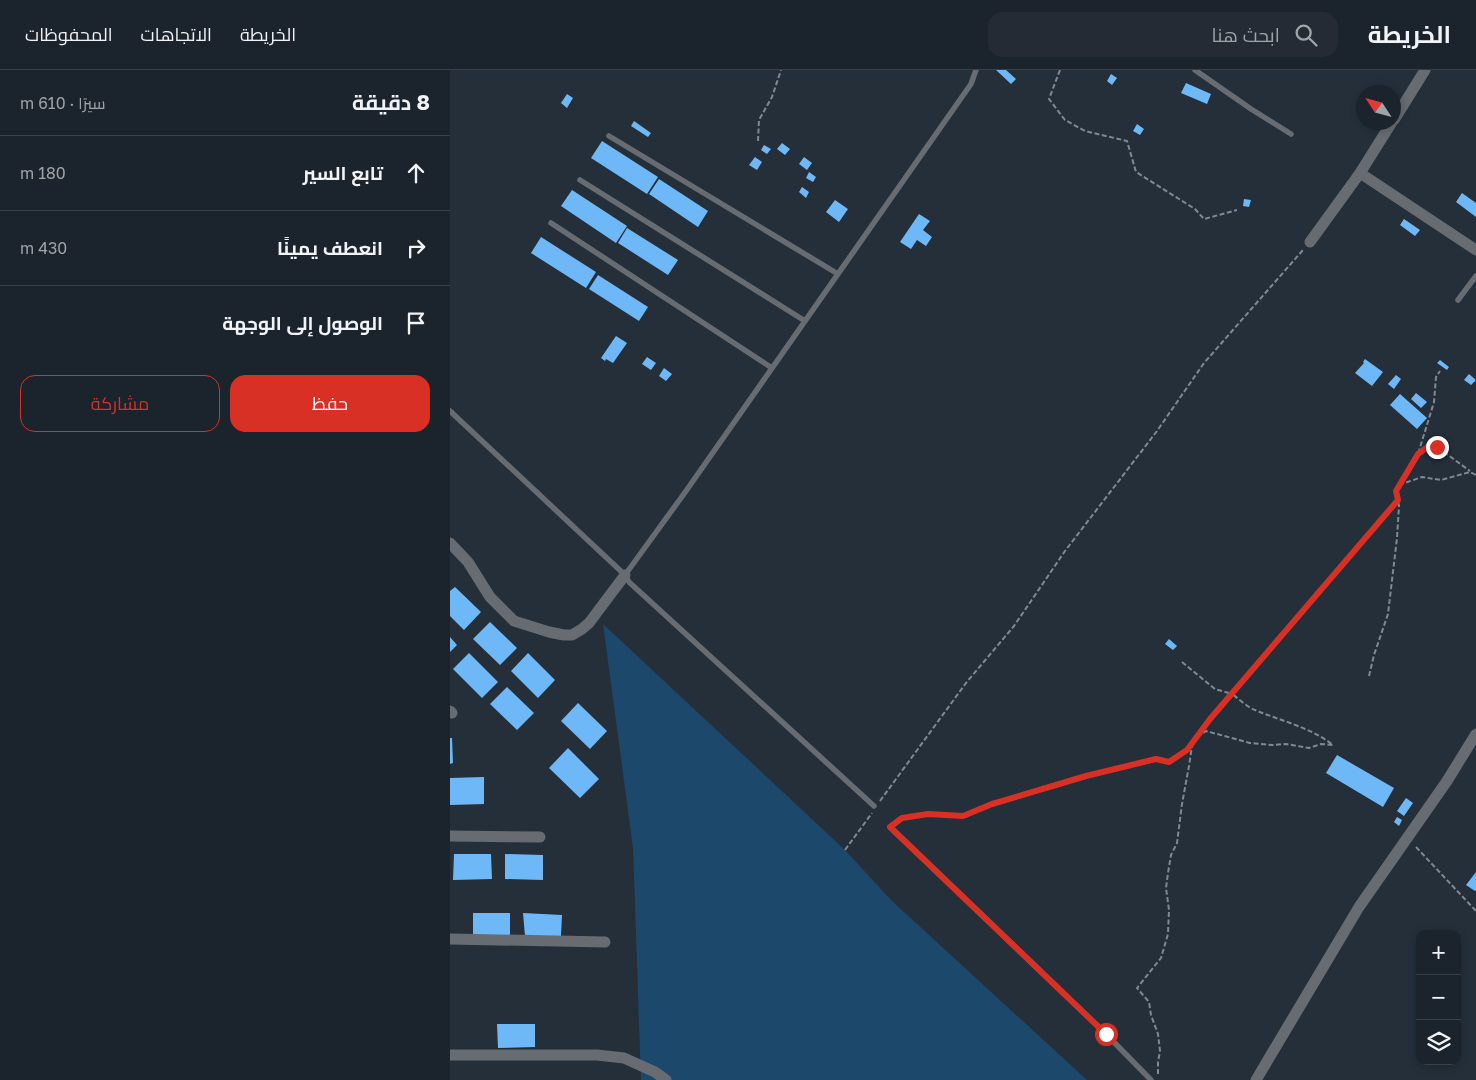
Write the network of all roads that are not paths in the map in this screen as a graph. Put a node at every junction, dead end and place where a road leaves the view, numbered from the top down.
1 (976, 70) edge
2 (1195, 70) edge
3 (1425, 70) edge
4 (1401, 108) edge
5 (1387, 130) edge
6 (1291, 134) dead end
7 (610, 136) dead end
8 (1360, 173) junction
9 (580, 180) dead end
10 (551, 223) dead end
11 (1310, 242) road end
12 (1476, 250) edge
13 (838, 274) junction
14 (1476, 276) edge
15 (1458, 300) dead end
16 (805, 321) junction
17 (772, 368) junction
18 (450, 411) edge
19 (450, 543) edge
20 (625, 575) junction
21 (1476, 734) edge
22 (876, 806) road end
23 (890, 827) road end
24 (450, 836) edge
25 (540, 837) dead end
26 (450, 939) edge
27 (605, 942) dead end
28 (450, 1055) edge
29 (666, 1080) edge
30 (1151, 1080) edge
31 (1256, 1080) edge

1 - 13 lane
2 - 6 lane
3 - 4 street
5 - 8 street
7 - 13 lane
8 - 11 street
8 - 12 street
9 - 16 lane
10 - 17 lane
13 - 16 lane
14 - 15 lane
16 - 17 lane
17 - 20 lane
18 - 20 lane
19 - 20 street
20 - 22 lane
21 - 31 street
23 - 30 lane
24 - 25 street
26 - 27 street
28 - 29 street

